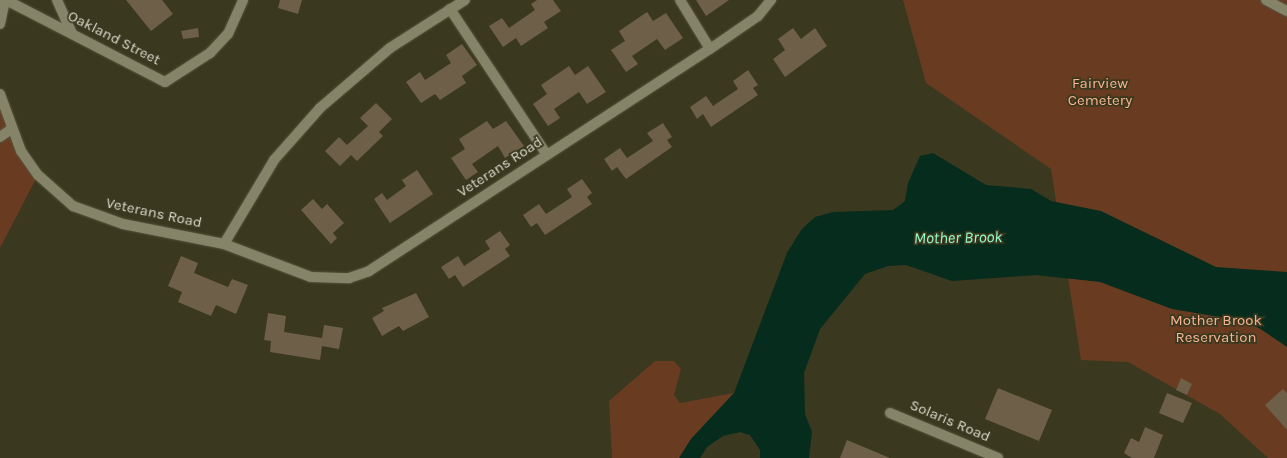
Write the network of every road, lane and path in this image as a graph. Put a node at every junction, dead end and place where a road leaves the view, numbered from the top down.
1 (6, 0) edge
2 (57, 0) edge
3 (243, 0) edge
4 (465, 0) edge
5 (680, 0) edge
6 (771, 0) edge
7 (1266, 0) edge
8 (450, 9) junction
9 (1287, 11) edge
10 (0, 24) edge
11 (72, 33) junction
12 (710, 49) junction
13 (0, 94) edge
14 (10, 130) junction
15 (0, 137) edge
16 (548, 155) junction
17 (224, 244) junction
18 (890, 413) dead end
19 (998, 458) edge

1 - 10 street
1 - 11 street, Oakland Street
2 - 11 street
3 - 11 street, Oakland Street
4 - 8 street
5 - 12 street
6 - 12 street, Veterans Road
7 - 9 street
8 - 16 street
8 - 17 street
12 - 16 street, Veterans Road
13 - 14 street, Veterans Road
14 - 15 street
14 - 17 street, Veterans Road
16 - 17 street, Veterans Road
18 - 19 street, Solaris Road

